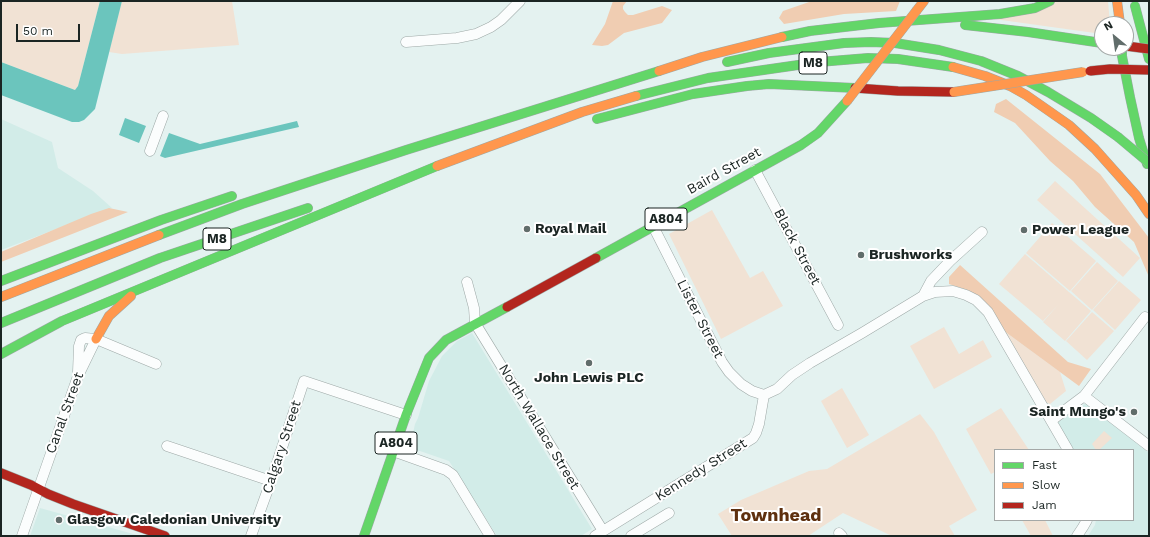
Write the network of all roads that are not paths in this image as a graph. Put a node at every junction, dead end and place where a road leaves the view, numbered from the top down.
1 (520, 1) edge
2 (1050, 1) edge
3 (1117, 1) edge
4 (1134, 4) edge
5 (919, 5) edge
6 (1119, 16) edge
7 (879, 23) junction
8 (406, 42) dead end
9 (1094, 42) edge
10 (1134, 47) edge
11 (1149, 49) edge
12 (1122, 56) edge
13 (1149, 60) edge
14 (718, 64) dead end
15 (1149, 70) edge
16 (688, 71) dead end
17 (1088, 75) junction
18 (1149, 79) edge
19 (163, 116) dead end
20 (591, 121) dead end
21 (562, 130) dead end
22 (445, 138) junction
23 (406, 150) junction
24 (150, 151) dead end
25 (1149, 163) edge
26 (436, 166) junction
27 (755, 170) junction
28 (1149, 171) edge
29 (265, 187) dead end
30 (243, 193) dead end
31 (1149, 214) edge
32 (653, 226) junction
33 (982, 232) dead end
34 (1, 281) edge
35 (467, 282) dead end
36 (140, 288) junction
37 (923, 296) junction
38 (1, 297) edge
39 (1145, 317) dead end
40 (1, 323) edge
41 (838, 325) dead end
42 (478, 327) junction
43 (96, 339) junction
44 (1, 354) edge
45 (156, 364) dead end
46 (764, 395) junction
47 (1084, 396) junction
48 (406, 415) junction
49 (1052, 420) junction
50 (167, 446) dead end
51 (1149, 446) edge
52 (1067, 449) edge
53 (394, 451) junction
54 (1, 473) edge
55 (271, 481) junction
56 (38, 488) junction
57 (669, 513) dead end
58 (1086, 521) edge
59 (599, 534) edge
60 (22, 536) edge
61 (165, 536) edge
62 (251, 536) edge
63 (364, 536) edge
64 (490, 536) edge
65 (631, 536) edge
66 (1077, 536) edge

1 - 8 street
2 - 7 main road, M8
3 - 6 main road
4 - 13 main road
4 - 18 main road
5 - 27 main road, Baird Street / A804, bridge
7 - 9 main road, M8
7 - 22 main road, M8
10 - 11 main road, bridge
12 - 28 main road
14 - 25 main road, M8, bridge
15 - 17 main road, M8, bridge
16 - 22 main road, M8
17 - 18 main road, M8
17 - 20 main road, M8, bridge
19 - 24 street
21 - 26 main road, M8
22 - 23 main road, M8
23 - 29 main road, M8
23 - 38 main road, M8
26 - 31 main road, M8
26 - 36 main road
26 - 40 main road, M8
27 - 32 main road, Baird Street / A804
27 - 41 street, Black Street
30 - 34 main road, M8
32 - 42 main road, Baird Street / A804
32 - 46 street, Lister Street
33 - 37 street
35 - 42 street
36 - 43 main road
36 - 44 main road
37 - 46 street
37 - 49 street
39 - 47 street
42 - 48 main road, Baird Street / A804
42 - 59 street, North Wallace Street
43 - 45 street
43 - 56 street, Canal Street
46 - 59 street, Kennedy Street
47 - 49 street
47 - 51 street
48 - 53 main road, A804
48 - 55 street, Calgary Street
49 - 52 street
50 - 55 street
53 - 63 main road, A804
53 - 64 street
54 - 56 main road
55 - 62 street, Calgary Street
56 - 60 street, Canal Street
56 - 61 main road
57 - 65 street
58 - 66 street

